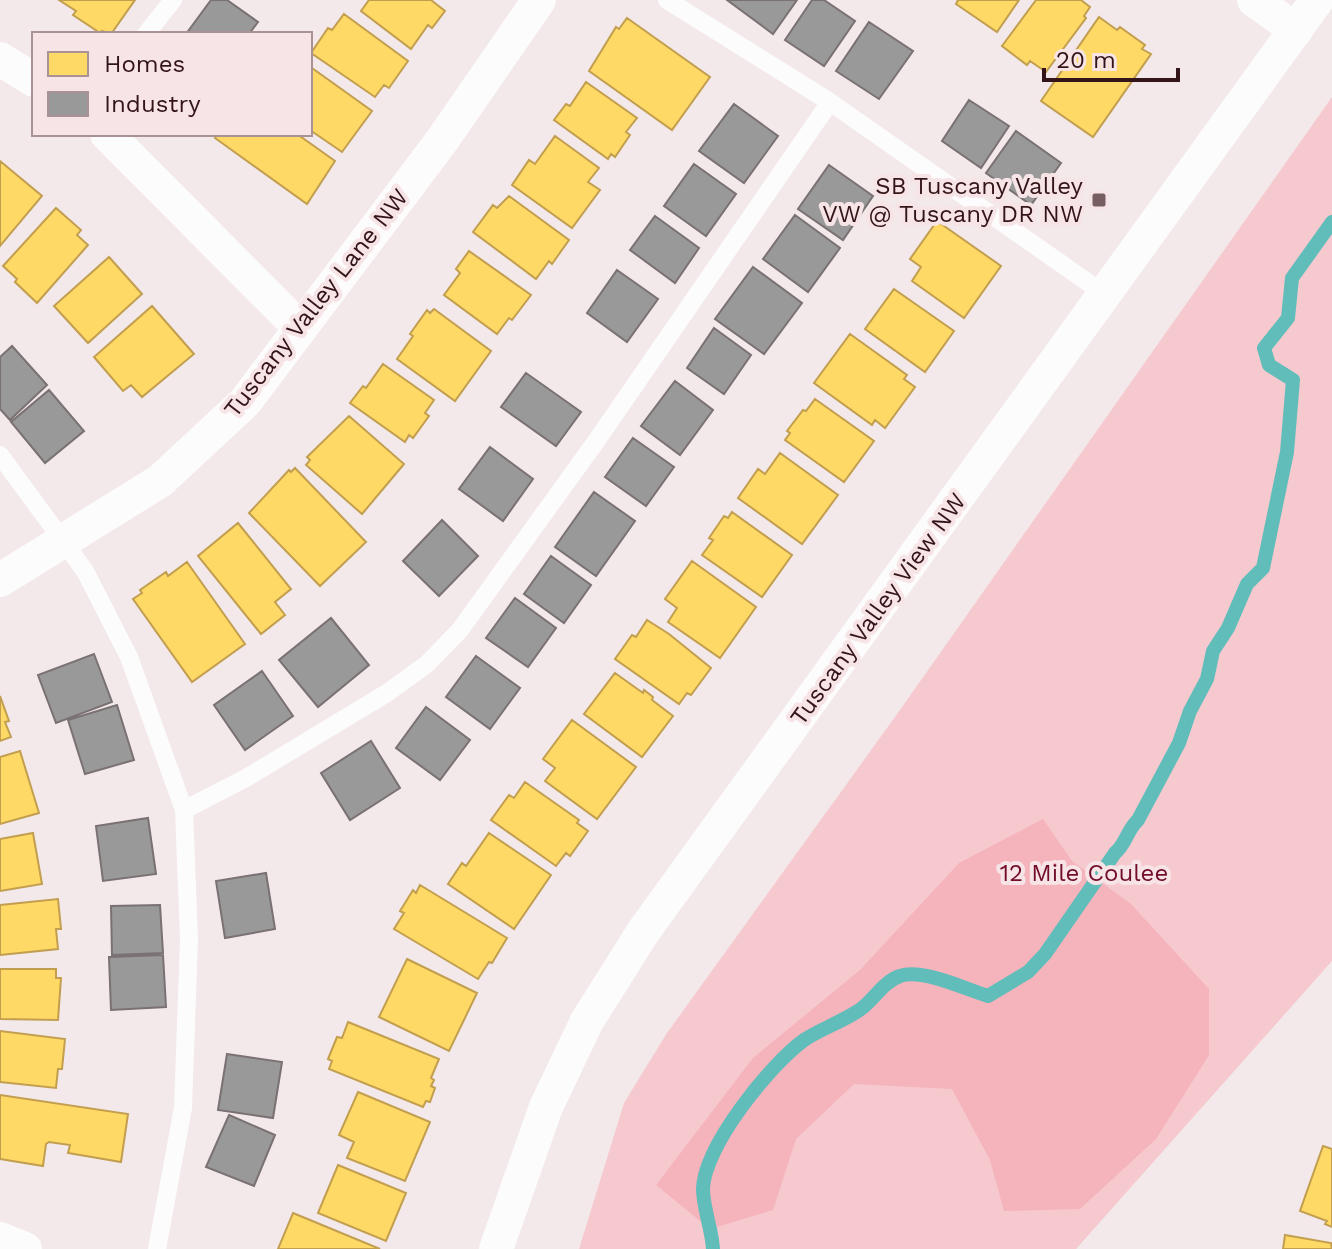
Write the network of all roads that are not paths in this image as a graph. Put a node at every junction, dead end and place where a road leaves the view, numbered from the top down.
1 (173, 0) edge
2 (539, 0) edge
3 (667, 0) edge
4 (1254, 0) edge
5 (1317, 0) edge
6 (1296, 30) junction
7 (148, 32) edge
8 (0, 59) edge
9 (32, 79) edge
10 (830, 102) junction
11 (109, 136) edge
12 (1103, 293) junction
13 (299, 327) junction
14 (0, 455) edge
15 (64, 542) junction
16 (0, 580) edge
17 (184, 810) junction
18 (0, 1239) edge
19 (25, 1249) edge
20 (157, 1249) edge
21 (496, 1249) edge

1 - 7 lane
2 - 13 street, Tuscany Valley Lane NW
3 - 10 lane
4 - 6 street
5 - 6 street, Tuscany Valley View NW
6 - 12 street, Tuscany Valley View NW
8 - 9 street
10 - 12 lane
10 - 17 lane
11 - 13 street
12 - 21 street, Tuscany Valley View NW
13 - 15 street, Tuscany Valley Lane NW
14 - 15 lane
15 - 16 street, Tuscany Valley Lane NW
15 - 17 lane
17 - 20 lane
18 - 19 street

